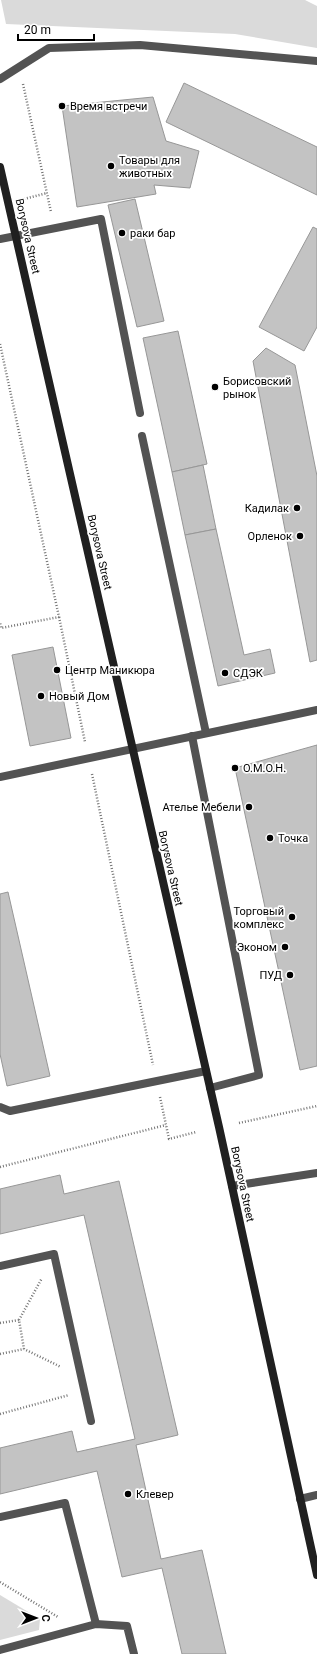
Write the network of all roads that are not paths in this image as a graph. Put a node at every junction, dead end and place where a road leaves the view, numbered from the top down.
1 (317, 61) edge
2 (0, 79) edge
3 (0, 167) edge
4 (17, 235) junction
5 (0, 238) edge
6 (140, 414) dead end
7 (142, 436) dead end
8 (317, 710) edge
9 (206, 733) junction
10 (192, 736) junction
11 (133, 748) junction
12 (0, 777) edge
13 (206, 1071) junction
14 (210, 1088) junction
15 (0, 1107) edge
16 (317, 1173) edge
17 (232, 1186) junction
18 (0, 1266) edge
19 (91, 1421) dead end
20 (317, 1495) edge
21 (300, 1499) junction
22 (0, 1517) edge
23 (317, 1575) edge
24 (96, 1624) junction
25 (0, 1650) edge
26 (134, 1654) edge

1 - 2 lane
3 - 4 main road, Borysova Street
4 - 5 lane
4 - 6 lane
4 - 11 main road, Borysova Street
7 - 9 lane
8 - 9 lane
9 - 10 lane
10 - 11 lane
10 - 14 lane
11 - 12 lane
11 - 13 main road, Borysova Street
13 - 14 main road, Borysova Street
13 - 15 lane
14 - 17 main road, Borysova Street
16 - 17 lane
17 - 21 main road, Borysova Street
18 - 19 lane
20 - 21 lane
21 - 23 main road, Borysova Street
22 - 24 lane
24 - 25 lane
24 - 26 lane

